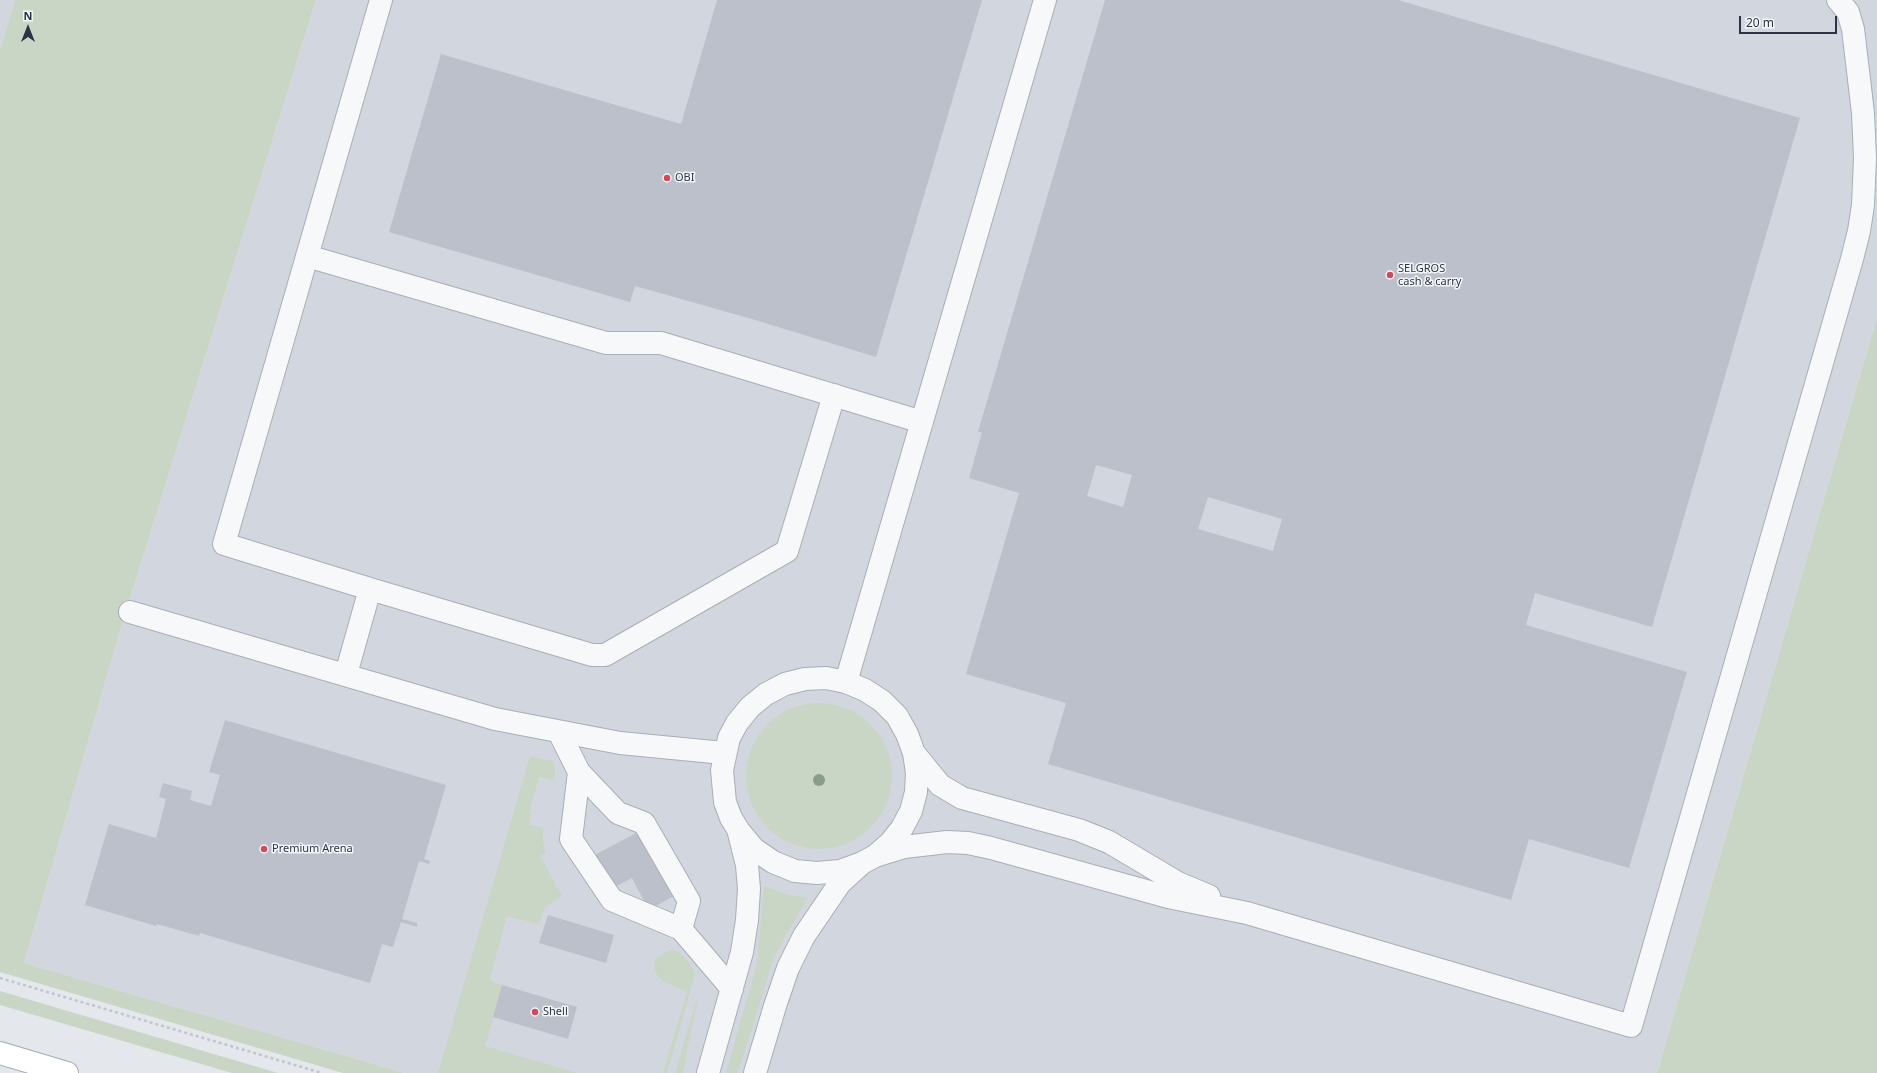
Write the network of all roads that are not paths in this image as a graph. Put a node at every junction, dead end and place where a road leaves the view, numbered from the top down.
1 (381, 0) edge
2 (1045, 0) edge
3 (1838, 0) edge
4 (307, 256) junction
5 (834, 395) junction
6 (922, 422) junction
7 (370, 589) junction
8 (130, 612) dead end
9 (346, 674) junction
10 (846, 682) junction
11 (559, 732) junction
12 (724, 754) junction
13 (914, 754) junction
14 (579, 772) junction
15 (739, 831) junction
16 (869, 860) junction
17 (1246, 912) junction
18 (681, 929) junction
19 (732, 989) junction
20 (0, 1053) edge
21 (67, 1073) edge
22 (708, 1073) edge
23 (755, 1073) edge

1 - 4 street
2 - 6 street
3 - 17 street
4 - 5 street
4 - 7 street
5 - 6 street
5 - 7 street
6 - 10 street
7 - 9 street
8 - 9 street
9 - 11 street
10 - 12 street
10 - 13 street
11 - 12 street
11 - 14 street
12 - 15 street
13 - 16 street
13 - 17 street
14 - 18 street
14 - 18 street
15 - 16 street
15 - 19 street
16 - 17 street
16 - 23 street
18 - 19 street
19 - 22 street
20 - 21 main road

